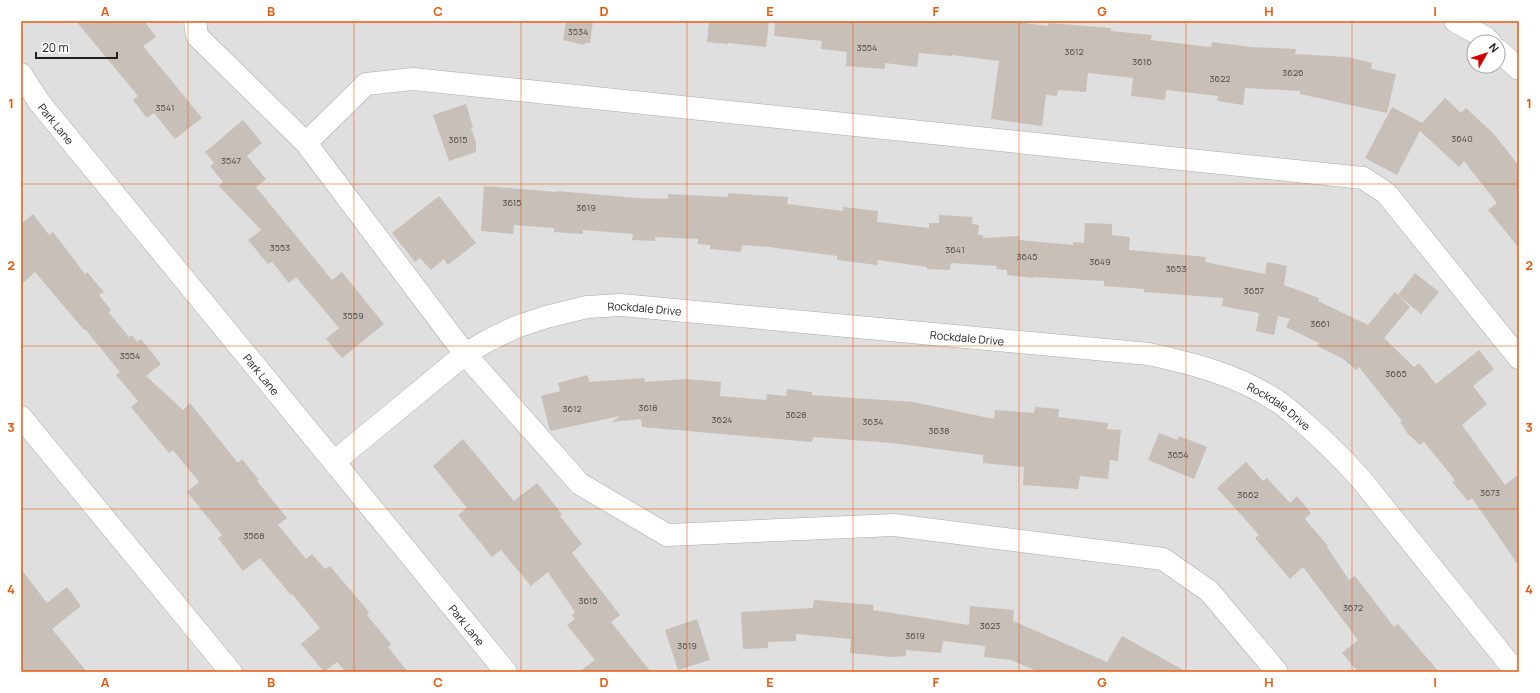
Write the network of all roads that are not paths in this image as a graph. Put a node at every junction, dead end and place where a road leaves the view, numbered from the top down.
1 (195, 21) edge
2 (1454, 21) edge
3 (1478, 34) edge
4 (1506, 57) edge
5 (1519, 69) edge
6 (21, 74) edge
7 (306, 143) junction
8 (465, 354) junction
9 (1519, 358) edge
10 (21, 417) edge
11 (334, 462) junction
12 (230, 672) edge
13 (506, 672) edge
14 (1277, 672) edge
15 (1516, 672) edge

1 - 7 street
2 - 3 street
4 - 5 street
6 - 11 street, Park Lane
7 - 8 street
7 - 9 street
8 - 11 street, Rockdale Drive
8 - 14 street
8 - 15 street, Rockdale Drive
10 - 12 street
11 - 13 street, Park Lane

